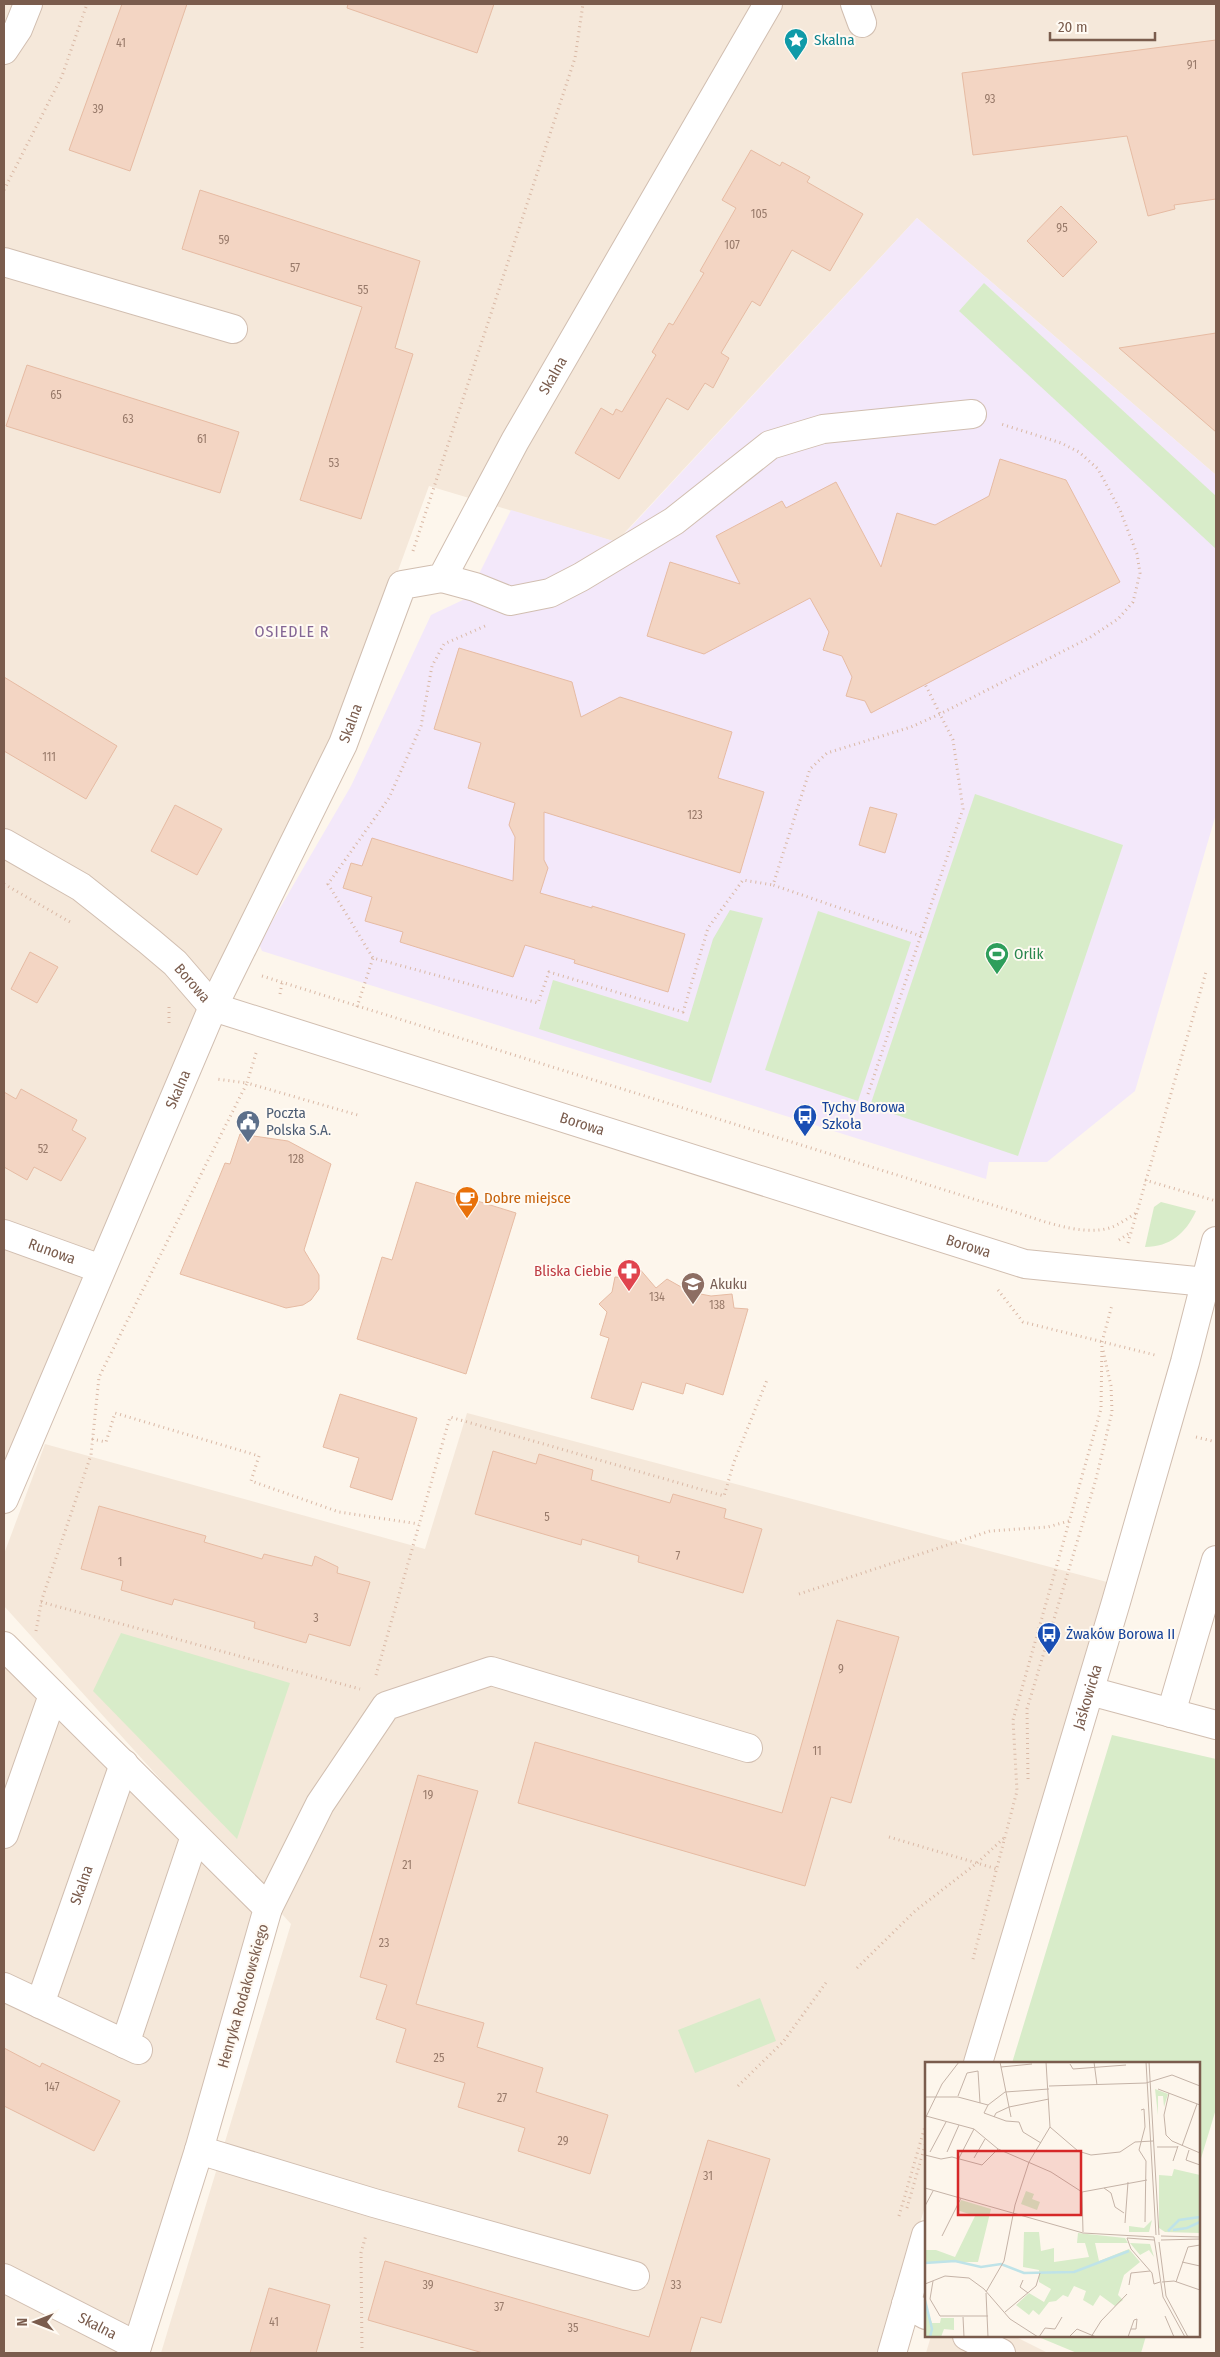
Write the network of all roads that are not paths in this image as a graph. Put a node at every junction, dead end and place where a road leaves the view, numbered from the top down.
1 (28, 4) edge
2 (768, 4) edge
3 (8, 33) edge
4 (4, 262) edge
5 (233, 329) dead end
6 (972, 414) road end
7 (442, 578) junction
8 (4, 843) edge
9 (213, 1008) junction
10 (4, 1234) edge
11 (1216, 1241) edge
12 (102, 1269) junction
13 (1211, 1282) edge
14 (4, 1499) edge
15 (1216, 1560) edge
16 (4, 1646) edge
17 (1090, 1691) junction
18 (53, 1695) junction
19 (1171, 1713) junction
20 (1216, 1725) edge
21 (748, 1748) dead end
22 (124, 1764) junction
23 (4, 1834) edge
24 (194, 1836) junction
25 (268, 1908) junction
26 (4, 1987) edge
27 (40, 2004) junction
28 (978, 2062) edge
29 (199, 2150) junction
30 (925, 2242) edge
31 (635, 2276) dead end
32 (4, 2278) edge
33 (916, 2309) edge
34 (969, 2337) edge
35 (136, 2349) edge
36 (892, 2353) edge
37 (1001, 2353) edge

1 - 3 street
2 - 7 street, Skalna
4 - 5 street
6 - 7 street
7 - 9 street, Skalna
8 - 9 street, Borowa
9 - 12 street, Skalna
9 - 13 street, Borowa
10 - 12 street, Runowa
11 - 13 street, Jaśkowicka
12 - 14 street, Skalna
13 - 17 street, Jaśkowicka
15 - 19 street
16 - 18 street, Henryka Rodakowskiego
17 - 19 street
17 - 28 street, Jaśkowicka
18 - 22 street, Henryka Rodakowskiego
18 - 23 street
19 - 20 street
21 - 25 street
22 - 24 street, Henryka Rodakowskiego
22 - 27 street, Skalna
24 - 25 street, Henryka Rodakowskiego
24 - 27 street
25 - 29 street, Henryka Rodakowskiego
26 - 27 street
29 - 31 street
29 - 35 street, Henryka Rodakowskiego
30 - 33 street
32 - 35 street, Skalna
33 - 36 street
34 - 37 street

